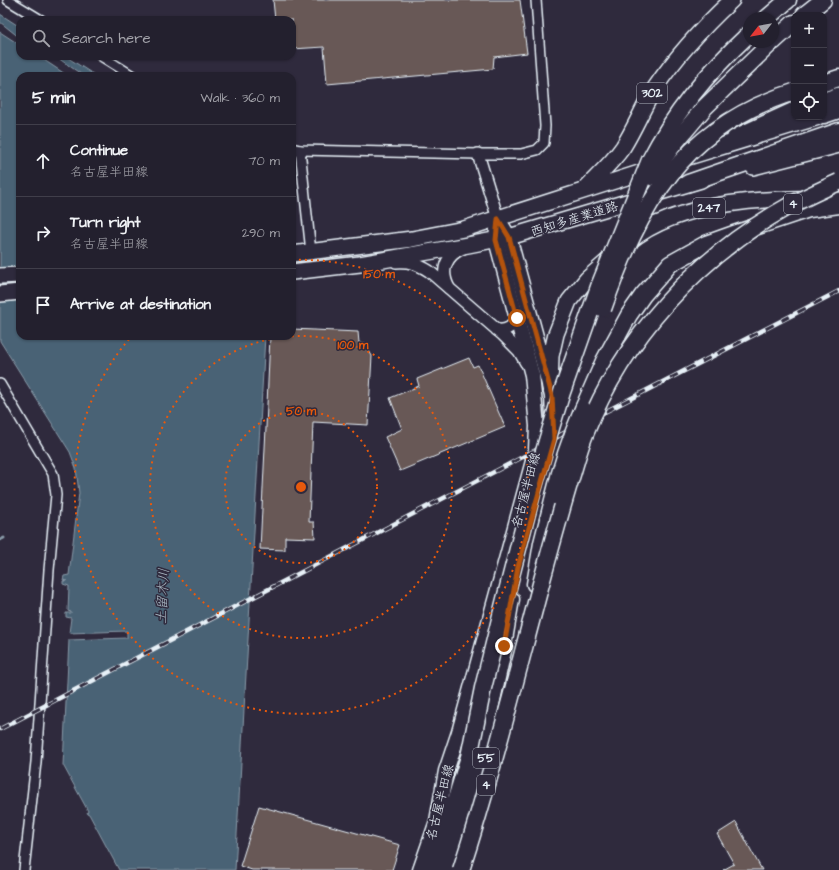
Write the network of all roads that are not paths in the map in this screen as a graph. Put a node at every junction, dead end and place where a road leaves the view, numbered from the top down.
1 (8, 0) edge
2 (536, 0) edge
3 (732, 0) edge
4 (788, 0) edge
5 (823, 0) edge
6 (774, 12) edge
7 (808, 12) edge
8 (34, 16) edge
9 (791, 26) edge
10 (779, 37) edge
11 (743, 40) edge
12 (767, 48) edge
13 (107, 60) edge
14 (126, 72) edge
15 (839, 78) edge
16 (827, 82) edge
17 (791, 93) edge
18 (839, 95) edge
19 (827, 99) edge
20 (839, 110) edge
21 (791, 111) edge
22 (827, 114) edge
23 (807, 120) edge
24 (839, 131) edge
25 (839, 144) edge
26 (296, 149) edge
27 (478, 154) junction
28 (678, 160) junction
29 (839, 182) edge
30 (688, 183) junction
31 (839, 189) edge
32 (582, 192) junction
33 (839, 200) edge
34 (839, 205) edge
35 (629, 212) junction
36 (498, 219) junction
37 (749, 232) junction
38 (502, 239) junction
39 (468, 246) junction
40 (312, 252) junction
41 (296, 254) edge
42 (314, 270) junction
43 (296, 272) edge
44 (16, 275) edge
45 (0, 276) edge
46 (450, 290) junction
47 (16, 292) edge
48 (0, 294) edge
49 (517, 318) junction
50 (497, 330) junction
51 (532, 375) junction
52 (0, 384) edge
53 (550, 388) junction
54 (504, 646) junction
55 (523, 650) junction
56 (469, 757) junction
57 (24, 870) edge
58 (420, 870) edge
59 (434, 870) edge
60 (447, 870) edge
61 (461, 870) edge
62 (468, 870) edge

1 - 8 street
2 - 27 street
3 - 32 highway, 302
4 - 6 highway
5 - 7 highway
9 - 10 highway
11 - 35 highway, bridge
12 - 35 highway, bridge
13 - 14 street
15 - 16 highway
17 - 56 highway, bridge
18 - 19 highway
20 - 22 highway
21 - 28 highway, 西知多産業道路
23 - 28 highway, 西知多産業道路
24 - 30 highway, 西知多産業道路 / 247
25 - 30 highway, 西知多産業道路 / 247
26 - 27 street
26 - 40 street
27 - 36 street
28 - 32 highway, 西知多産業道路
29 - 37 highway, 4, bridge
30 - 38 highway, 西知多産業道路 / 247
31 - 37 highway, bridge
32 - 36 highway, 西知多産業道路
33 - 53 highway, 247
34 - 55 highway, bridge
35 - 56 highway, bridge
36 - 38 main road, 名古屋半田線 / 55
36 - 40 highway, 西知多産業道路
37 - 55 highway, bridge
38 - 39 highway, 西知多産業道路 / 247
38 - 49 main road, 名古屋半田線 / 55
38 - 53 main road, 名古屋半田線 / 55
39 - 42 highway, 西知多産業道路 / 247
39 - 46 street
40 - 41 highway, 西知多産業道路
42 - 43 highway, 西知多産業道路 / 247
42 - 46 street
44 - 45 highway
46 - 50 street
47 - 48 highway
49 - 50 street
49 - 51 main road, 名古屋半田線 / 55
50 - 51 street
51 - 58 main road, 名古屋半田線 / 55
52 - 57 street
53 - 54 main road, 名古屋半田線 / 55
54 - 60 highway
54 - 62 main road, 名古屋半田線 / 55
55 - 61 highway, 4, bridge
56 - 59 highway, 4

